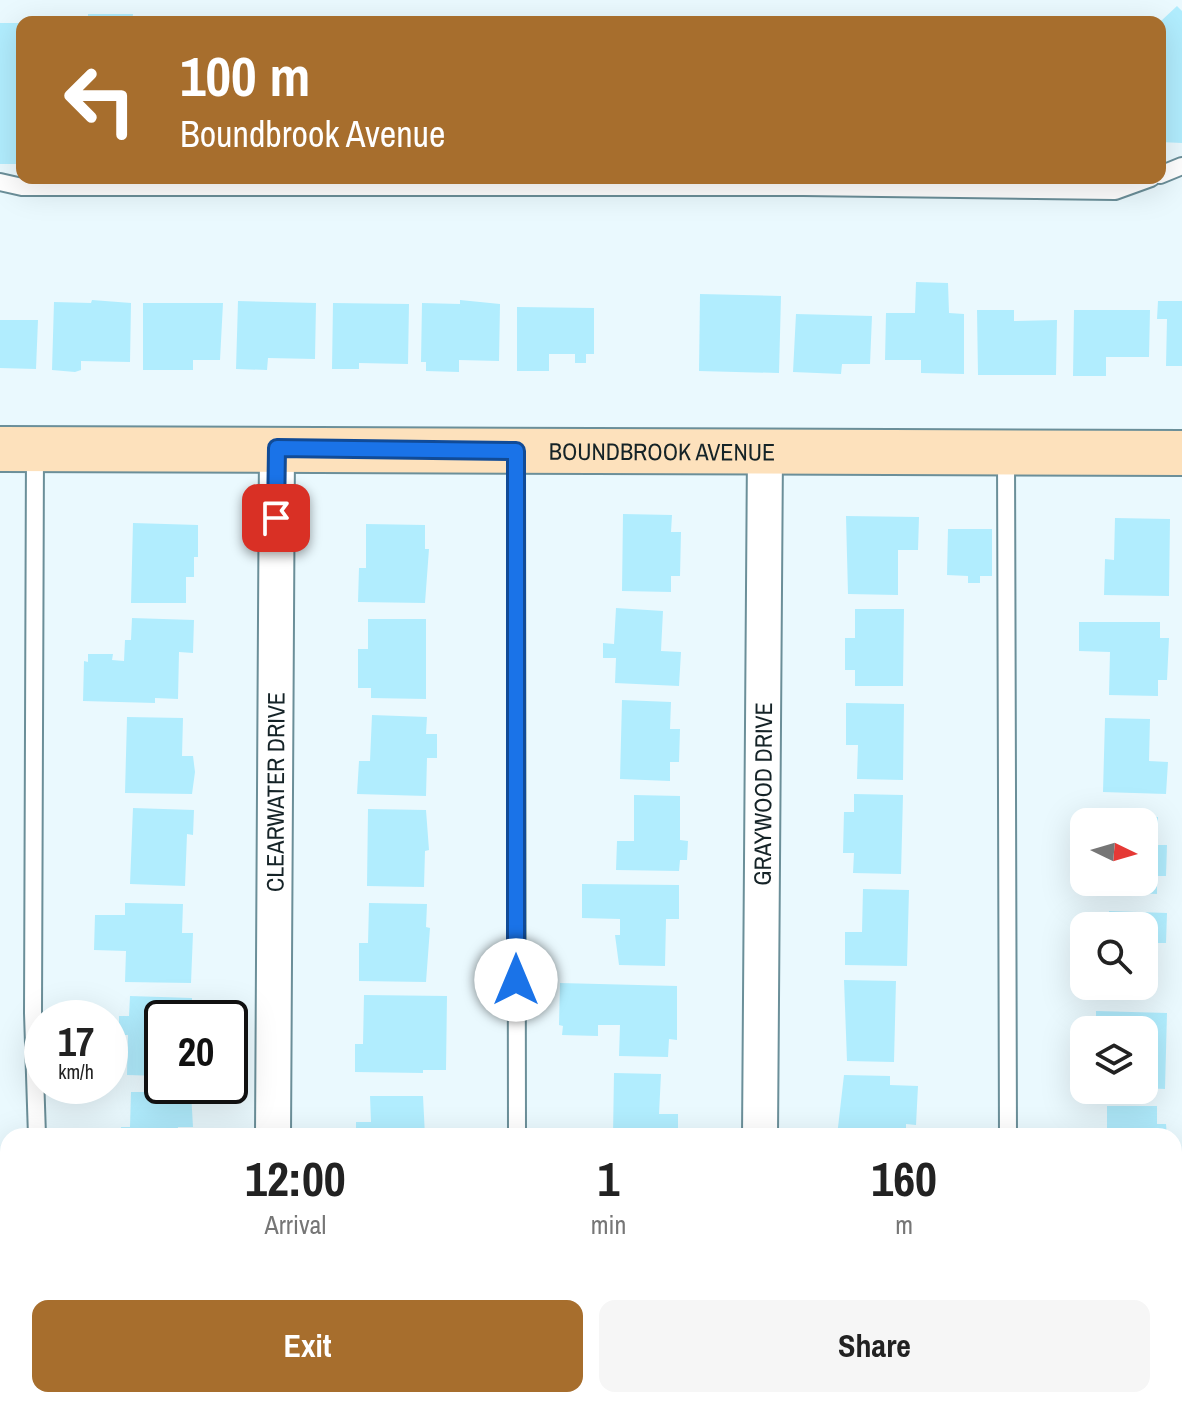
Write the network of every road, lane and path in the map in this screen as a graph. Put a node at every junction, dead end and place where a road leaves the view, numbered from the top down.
1 (0, 182) edge
2 (1134, 184) edge
3 (277, 448) junction
4 (17, 449) edge
5 (516, 451) junction
6 (765, 452) junction
7 (1006, 452) junction
8 (1182, 453) edge
9 (37, 1128) edge
10 (273, 1128) edge
11 (517, 1128) edge
12 (760, 1128) edge
13 (1008, 1128) edge

1 - 2 lane
3 - 4 street, BOUNDBROOK AVENUE
3 - 5 street, BOUNDBROOK AVENUE
3 - 10 street, CLEARWATER DRIVE
4 - 9 lane
5 - 6 street, BOUNDBROOK AVENUE
5 - 11 lane
6 - 7 street, BOUNDBROOK AVENUE
6 - 12 street, GRAYWOOD DRIVE
7 - 8 street, BOUNDBROOK AVENUE
7 - 13 lane

